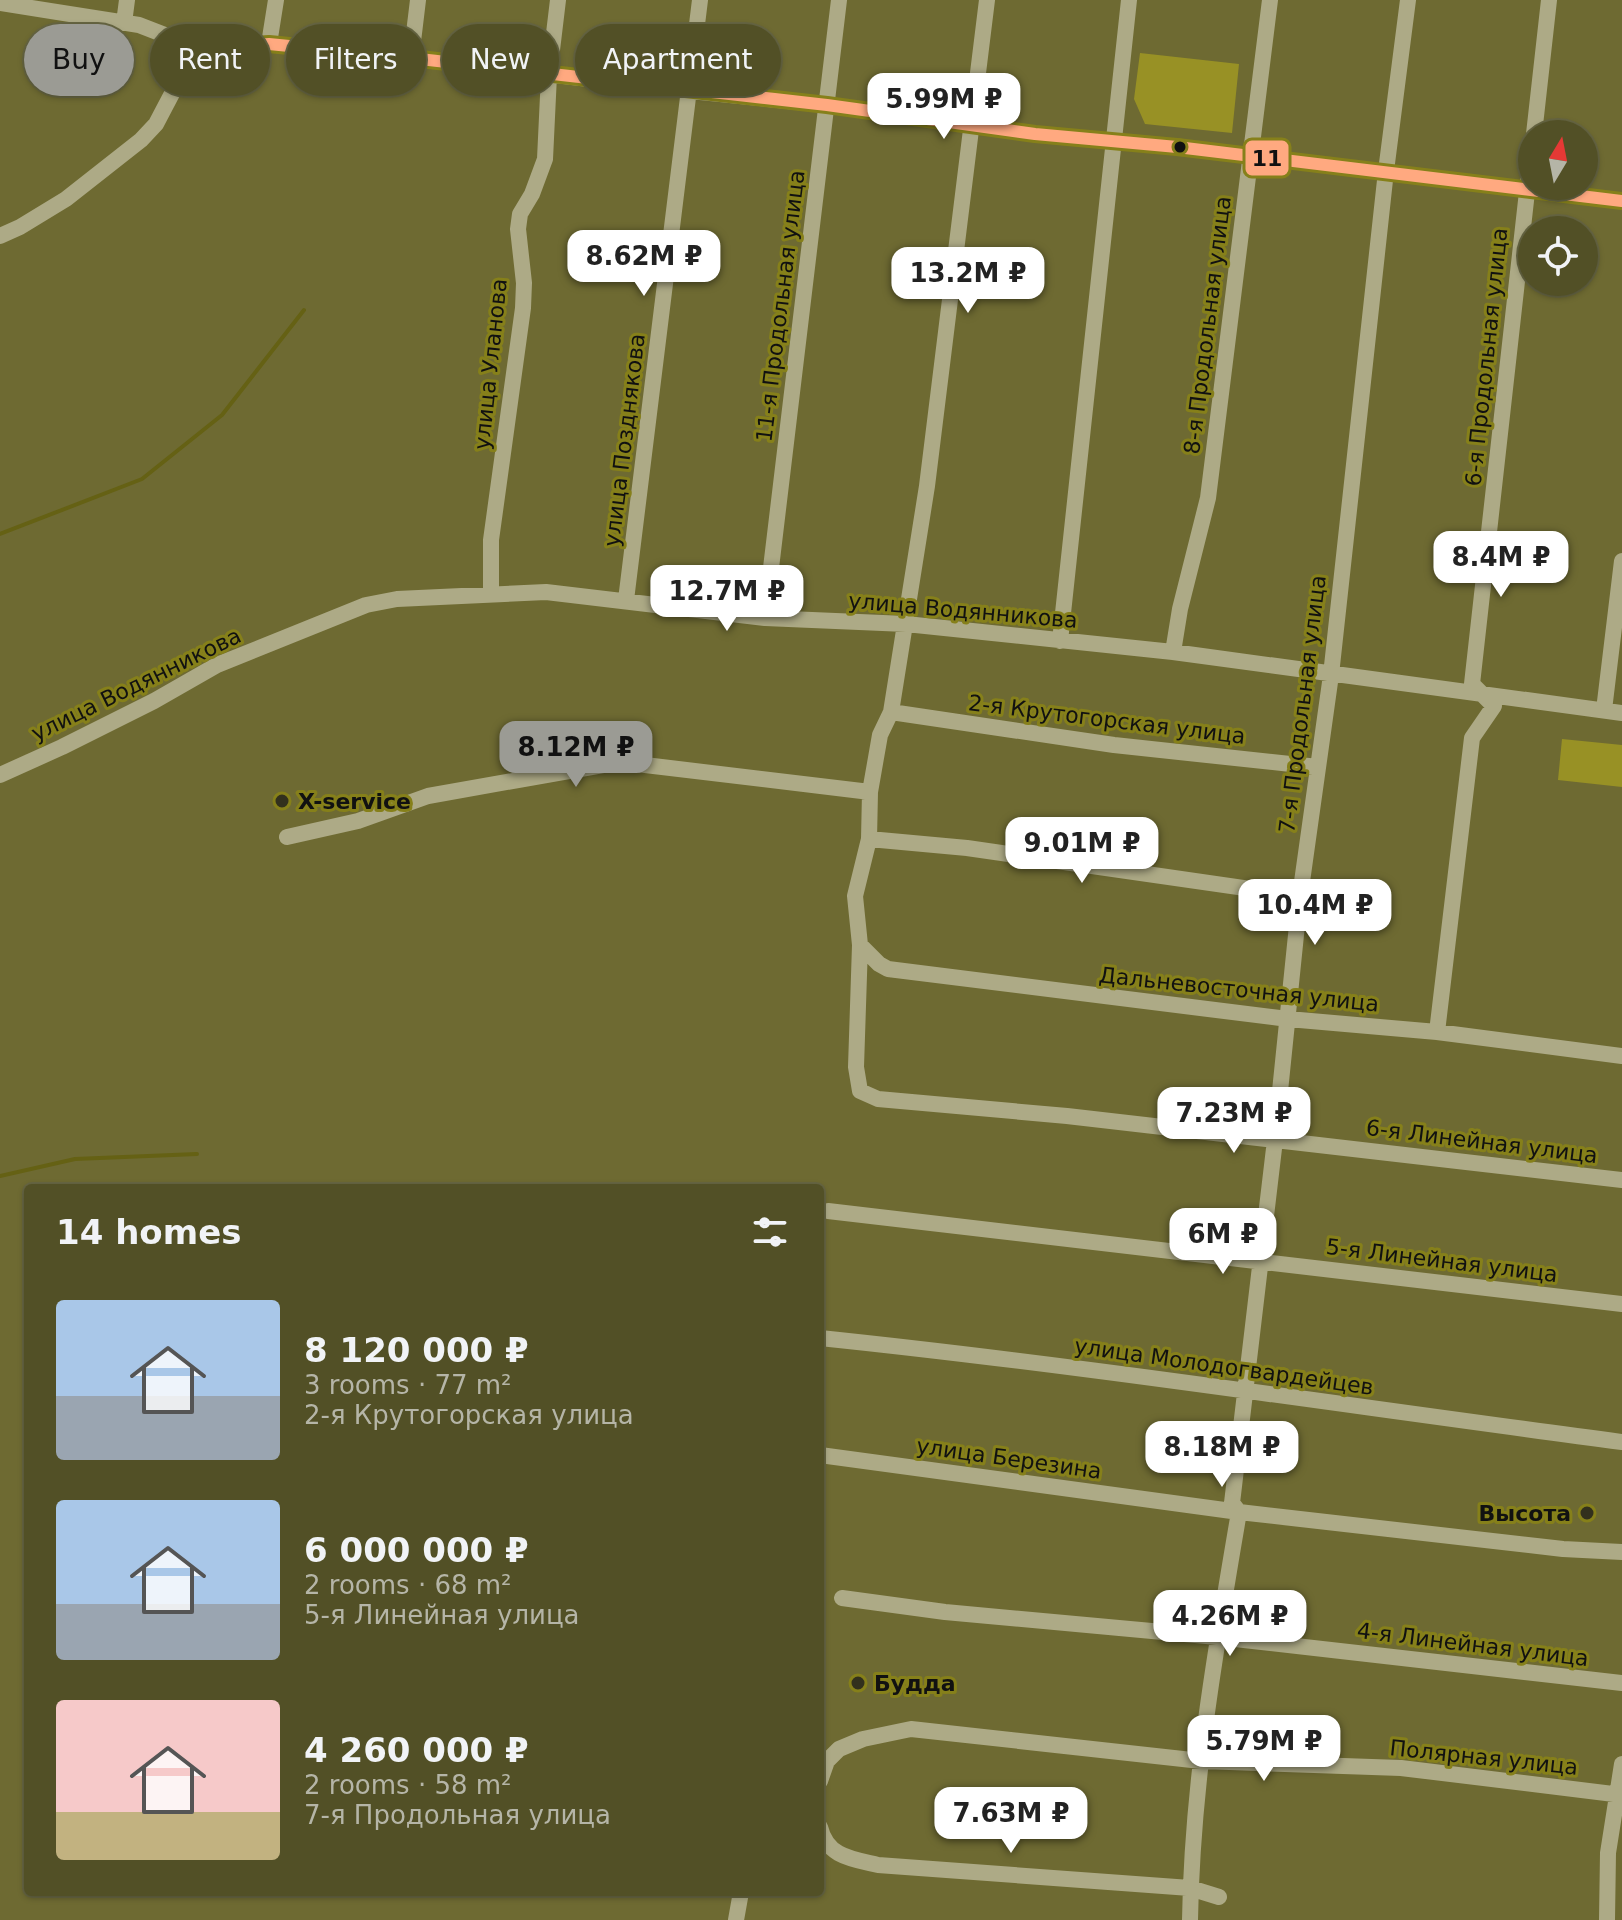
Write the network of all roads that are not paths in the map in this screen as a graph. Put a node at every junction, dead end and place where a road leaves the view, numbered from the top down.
1 (127, 0) edge
2 (276, 0) edge
3 (418, 0) edge
4 (558, 0) edge
5 (700, 0) edge
6 (839, 0) edge
7 (987, 0) edge
8 (1129, 0) edge
9 (1270, 0) edge
10 (1408, 0) edge
11 (1549, 0) edge
12 (0, 3) edge
13 (124, 23) junction
14 (415, 24) edge
15 (555, 24) edge
16 (697, 24) edge
17 (150, 29) edge
18 (270, 38) edge
19 (171, 96) edge
20 (548, 96) edge
21 (689, 96) edge
22 (739, 96) edge
23 (827, 105) junction
24 (1536, 120) edge
25 (972, 124) junction
26 (1115, 140) junction
27 (1251, 155) junction
28 (1386, 171) junction
29 (1518, 188) edge
30 (1598, 198) edge
31 (1526, 200) edge
32 (1622, 201) edge
33 (0, 236) edge
34 (1622, 561) edge
35 (491, 594) junction
36 (626, 600) junction
37 (765, 618) junction
38 (906, 624) junction
39 (1060, 641) junction
40 (1173, 652) junction
41 (1331, 675) junction
42 (1483, 693) junction
43 (1604, 710) junction
44 (891, 712) junction
45 (1622, 713) edge
46 (1318, 767) junction
47 (0, 775) edge
48 (870, 792) junction
49 (287, 837) dead end
50 (869, 839) junction
51 (1300, 896) junction
52 (860, 945) junction
53 (1288, 1019) junction
54 (1437, 1032) junction
55 (1622, 1056) edge
56 (1275, 1140) junction
57 (1622, 1180) edge
58 (828, 1211) dead end
59 (1260, 1260) junction
60 (1622, 1304) edge
61 (824, 1338) edge
62 (1245, 1388) junction
63 (1622, 1442) edge
64 (824, 1456) edge
65 (1239, 1512) junction
66 (1622, 1552) edge
67 (842, 1598) dead end
68 (1217, 1637) junction
69 (1622, 1683) edge
70 (1201, 1761) junction
71 (1622, 1764) edge
72 (824, 1770) edge
73 (1619, 1795) edge
74 (824, 1840) edge
75 (1190, 1888) junction
76 (740, 1896) edge
77 (1219, 1897) dead end
78 (736, 1920) edge
79 (1190, 1920) edge
80 (1607, 1920) edge

1 - 13 street
2 - 18 street
3 - 14 street
4 - 15 street, улица Уланова
5 - 16 street, улица Позднякова
6 - 23 street, 11-я Продольная улица
7 - 25 street
8 - 26 street
9 - 27 street, 8-я Продольная улица
10 - 28 street, 7-я Продольная улица
11 - 24 street
12 - 13 street
13 - 17 street
19 - 33 street
20 - 35 street, улица Уланова
21 - 36 street, улица Позднякова
22 - 23 street
23 - 25 street
23 - 37 street, 11-я Продольная улица
25 - 26 street
25 - 38 street
26 - 27 street
26 - 39 street
27 - 28 street
27 - 40 street, 8-я Продольная улица
28 - 29 street
28 - 41 street, 7-я Продольная улица
30 - 32 street
31 - 42 street, 6-я Продольная улица
34 - 43 street
35 - 36 street, улица Водянникова
35 - 47 street, улица Водянникова
36 - 37 street, улица Водянникова
37 - 38 street, улица Водянникова
38 - 39 street, улица Водянникова
38 - 44 street
39 - 40 street, улица Водянникова
40 - 41 street, улица Водянникова
41 - 42 street, улица Водянникова
41 - 46 street, 7-я Продольная улица
42 - 43 street, улица Водянникова
42 - 54 street, 6-я Продольная улица
43 - 45 street, улица Водянникова
44 - 46 street, 2-я Крутогорская улица
44 - 48 street
46 - 51 street, 7-я Продольная улица
48 - 49 street
48 - 50 street
50 - 51 street
50 - 52 street
51 - 53 street, 7-я Продольная улица
52 - 53 street, Дальневосточная улица
52 - 56 street, 6-я Линейная улица
53 - 54 street, Дальневосточная улица
53 - 56 street, 7-я Продольная улица
54 - 55 street, Дальневосточная улица
56 - 57 street, 6-я Линейная улица
56 - 59 street, 7-я Продольная улица
58 - 59 street, 5-я Линейная улица
59 - 60 street, 5-я Линейная улица
59 - 62 street, 7-я Продольная улица
61 - 62 street, улица Молодогвардейцев
62 - 63 street, улица Молодогвардейцев
62 - 65 street, 7-я Продольная улица
64 - 65 street, улица Березина
65 - 66 street, улица Березина
65 - 68 street, 7-я Продольная улица
67 - 68 street, 4-я Линейная улица
68 - 69 street, 4-я Линейная улица
68 - 70 street, 7-я Продольная улица
70 - 72 street, Полярная улица
70 - 73 street, Полярная улица
70 - 75 street, 7-я Продольная улица
71 - 73 street
73 - 80 street
74 - 75 street
75 - 77 street
75 - 79 street, 7-я Продольная улица
76 - 78 street

